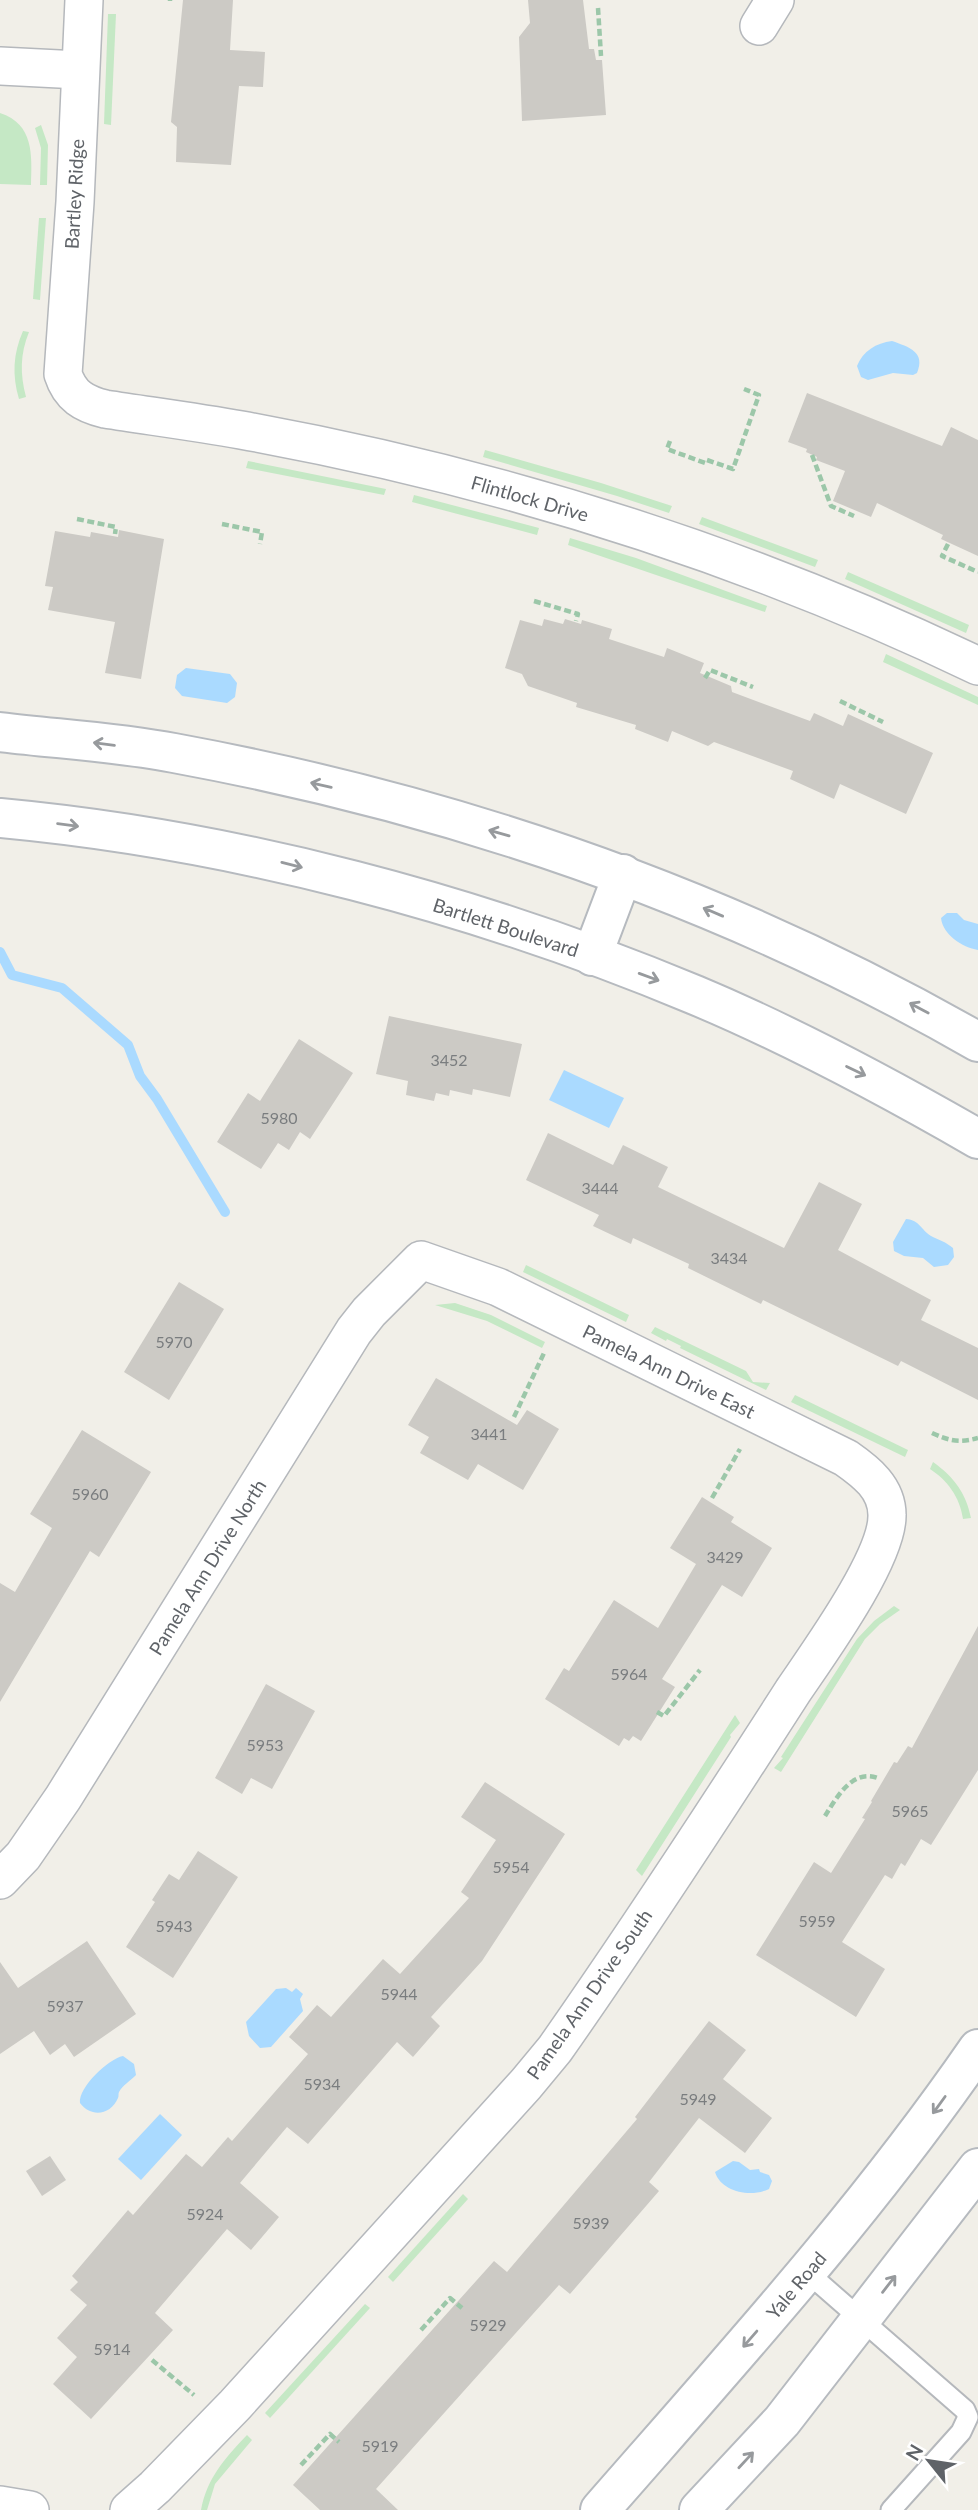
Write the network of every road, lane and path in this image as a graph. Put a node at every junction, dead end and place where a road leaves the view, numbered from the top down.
1 (84, 0) edge
2 (597, 8) dead end
3 (600, 56) dead end
4 (0, 66) edge
5 (79, 70) junction
6 (67, 387) joint
7 (744, 389) dead end
8 (670, 441) dead end
9 (812, 455) dead end
10 (854, 516) dead end
11 (77, 519) dead end
12 (222, 524) dead end
13 (115, 534) dead end
14 (260, 544) dead end
15 (948, 544) dead end
16 (978, 572) edge
17 (534, 601) dead end
18 (576, 621) dead end
19 (978, 666) edge
20 (705, 678) dead end
21 (753, 687) dead end
22 (840, 701) dead end
23 (883, 722) dead end
24 (0, 732) edge
25 (0, 818) edge
26 (623, 874) junction
27 (592, 956) junction
28 (978, 1042) edge
29 (978, 1139) edge
30 (421, 1260) joint
31 (544, 1353) dead end
32 (514, 1418) dead end
33 (932, 1433) dead end
34 (978, 1438) edge
35 (740, 1449) dead end
36 (712, 1498) dead end
37 (887, 1516) joint
38 (699, 1670) dead end
39 (657, 1712) dead end
40 (880, 1779) dead end
41 (825, 1816) dead end
42 (0, 1880) edge
43 (978, 2049) edge
44 (978, 2168) edge
45 (808, 2273) junction
46 (462, 2308) dead end
47 (862, 2319) junction
48 (421, 2330) dead end
49 (152, 2360) dead end
50 (194, 2395) dead end
51 (340, 2442) dead end
52 (301, 2465) dead end
53 (0, 2505) edge
54 (30, 2510) edge
55 (129, 2510) edge
56 (600, 2510) edge
57 (699, 2510) edge
58 (891, 2510) edge

1 - 5 street, Bartley Ridge
2 - 3 path
4 - 5 street
5 - 6 street, Bartley Ridge
6 - 19 street, Flintlock Drive
7 - 8 path
9 - 10 path
11 - 13 path
12 - 14 path
15 - 16 path
17 - 18 path
20 - 21 path
22 - 23 path
26 -> 24 main road
25 -> 27 main road, Bartlett Boulevard
26 - 27 main road
28 -> 26 main road
27 -> 29 main road, Bartlett Boulevard
30 - 37 street, Pamela Ann Drive East
30 - 42 street, Pamela Ann Drive North
31 - 32 path
33 - 34 path
35 - 36 path
37 - 55 street, Pamela Ann Drive South
38 - 39 path
40 - 41 path
43 -> 45 main road, Yale Road
47 -> 44 main road
45 - 47 lane
45 -> 56 main road, Yale Road
46 - 48 path
57 -> 47 main road
47 - 58 lane
49 - 50 path
51 - 52 path
53 - 54 street

